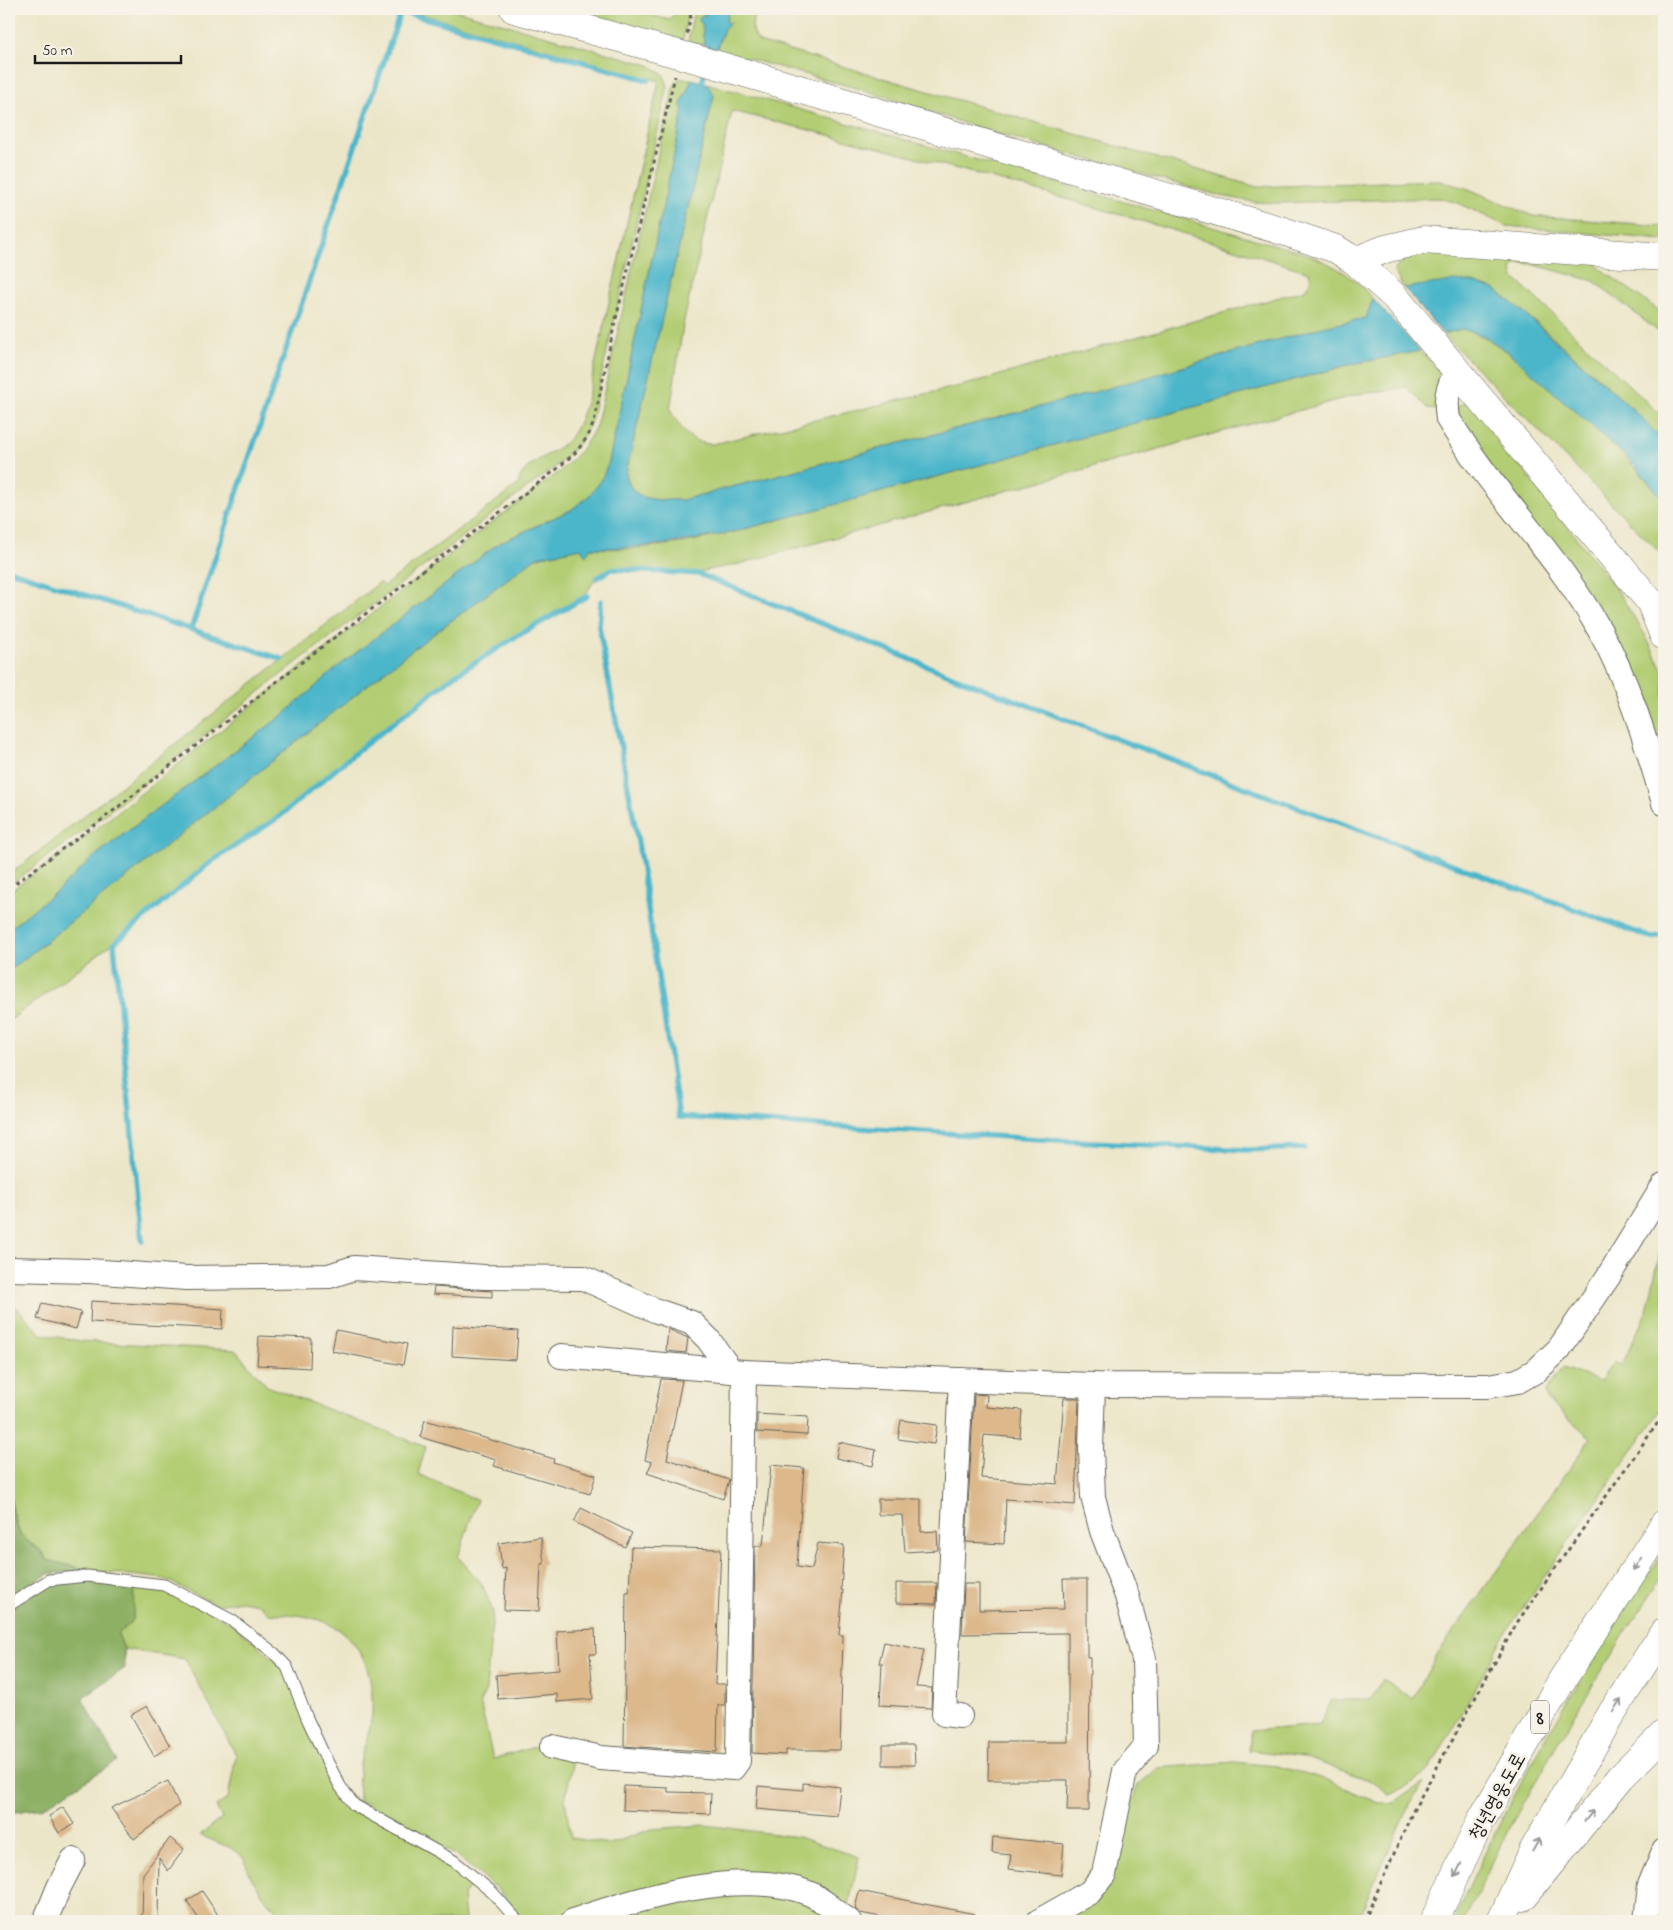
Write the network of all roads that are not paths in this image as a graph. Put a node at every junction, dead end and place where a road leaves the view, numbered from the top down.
1 (514, 9) edge
2 (1664, 257) edge
3 (1355, 262) junction
4 (1457, 371) junction
5 (1659, 610) edge
6 (1664, 636) edge
7 (1664, 803) edge
8 (1664, 1185) edge
9 (9, 1269) edge
10 (561, 1356) dead end
11 (737, 1371) junction
12 (961, 1380) junction
13 (1093, 1385) junction
14 (1664, 1507) edge
15 (1659, 1531) edge
16 (9, 1605) edge
17 (1664, 1632) edge
18 (960, 1716) dead end
19 (1664, 1734) edge
20 (552, 1747) dead end
21 (1664, 1851) edge
22 (73, 1860) dead end
23 (45, 1921) edge
24 (518, 1921) edge
25 (573, 1921) edge
26 (849, 1921) edge
27 (1039, 1921) edge
28 (1434, 1921) edge
29 (1502, 1921) edge
30 (1646, 1921) edge

1 - 3 main road
2 - 3 main road
3 - 4 main road
4 - 5 main road
4 - 7 street
5 - 6 main road
8 - 13 street
9 - 11 street
10 - 11 street
11 - 12 street
11 - 20 street
12 - 13 street
12 - 18 street
13 - 27 street
14 - 15 main road, 청년영웅도로
15 -> 28 main road, 청년영웅도로 / 8
16 - 24 lane
29 -> 17 main road
29 -> 19 main road
21 - 30 street
22 - 23 street
25 - 26 street

